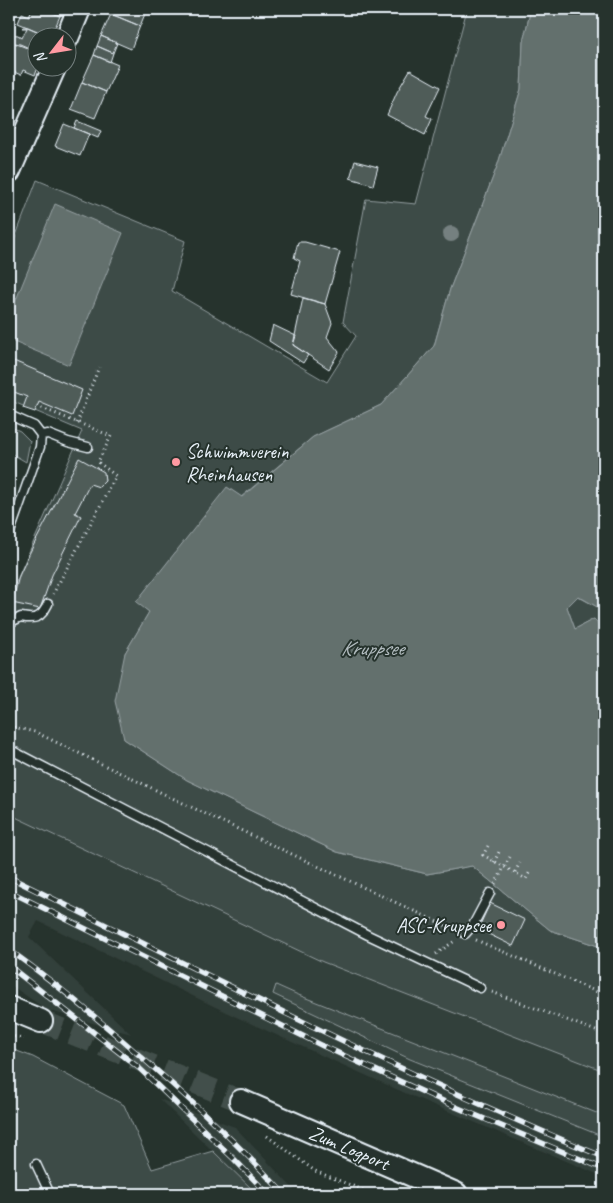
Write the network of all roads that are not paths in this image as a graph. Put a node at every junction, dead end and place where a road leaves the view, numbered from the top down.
1 (79, 9) edge
2 (71, 28) edge
3 (50, 78) edge
4 (9, 171) edge
5 (9, 415) edge
6 (41, 435) junction
7 (88, 447) dead end
8 (9, 535) edge
9 (48, 604) road end
10 (9, 623) edge
11 (9, 749) edge
12 (490, 893) road end
13 (465, 934) road end
14 (480, 988) road end
15 (9, 1008) edge
16 (41, 1021) tunnel mouth
17 (241, 1101) tunnel mouth
18 (36, 1164) dead end
19 (50, 1194) edge
20 (456, 1194) edge

1 - 2 main road
3 - 4 main road
5 - 6 lane
6 - 7 lane
6 - 8 lane
9 - 10 lane
11 - 14 lane
12 - 13 lane
15 - 16 main road
17 - 20 main road, Zum Logport
18 - 19 lane

